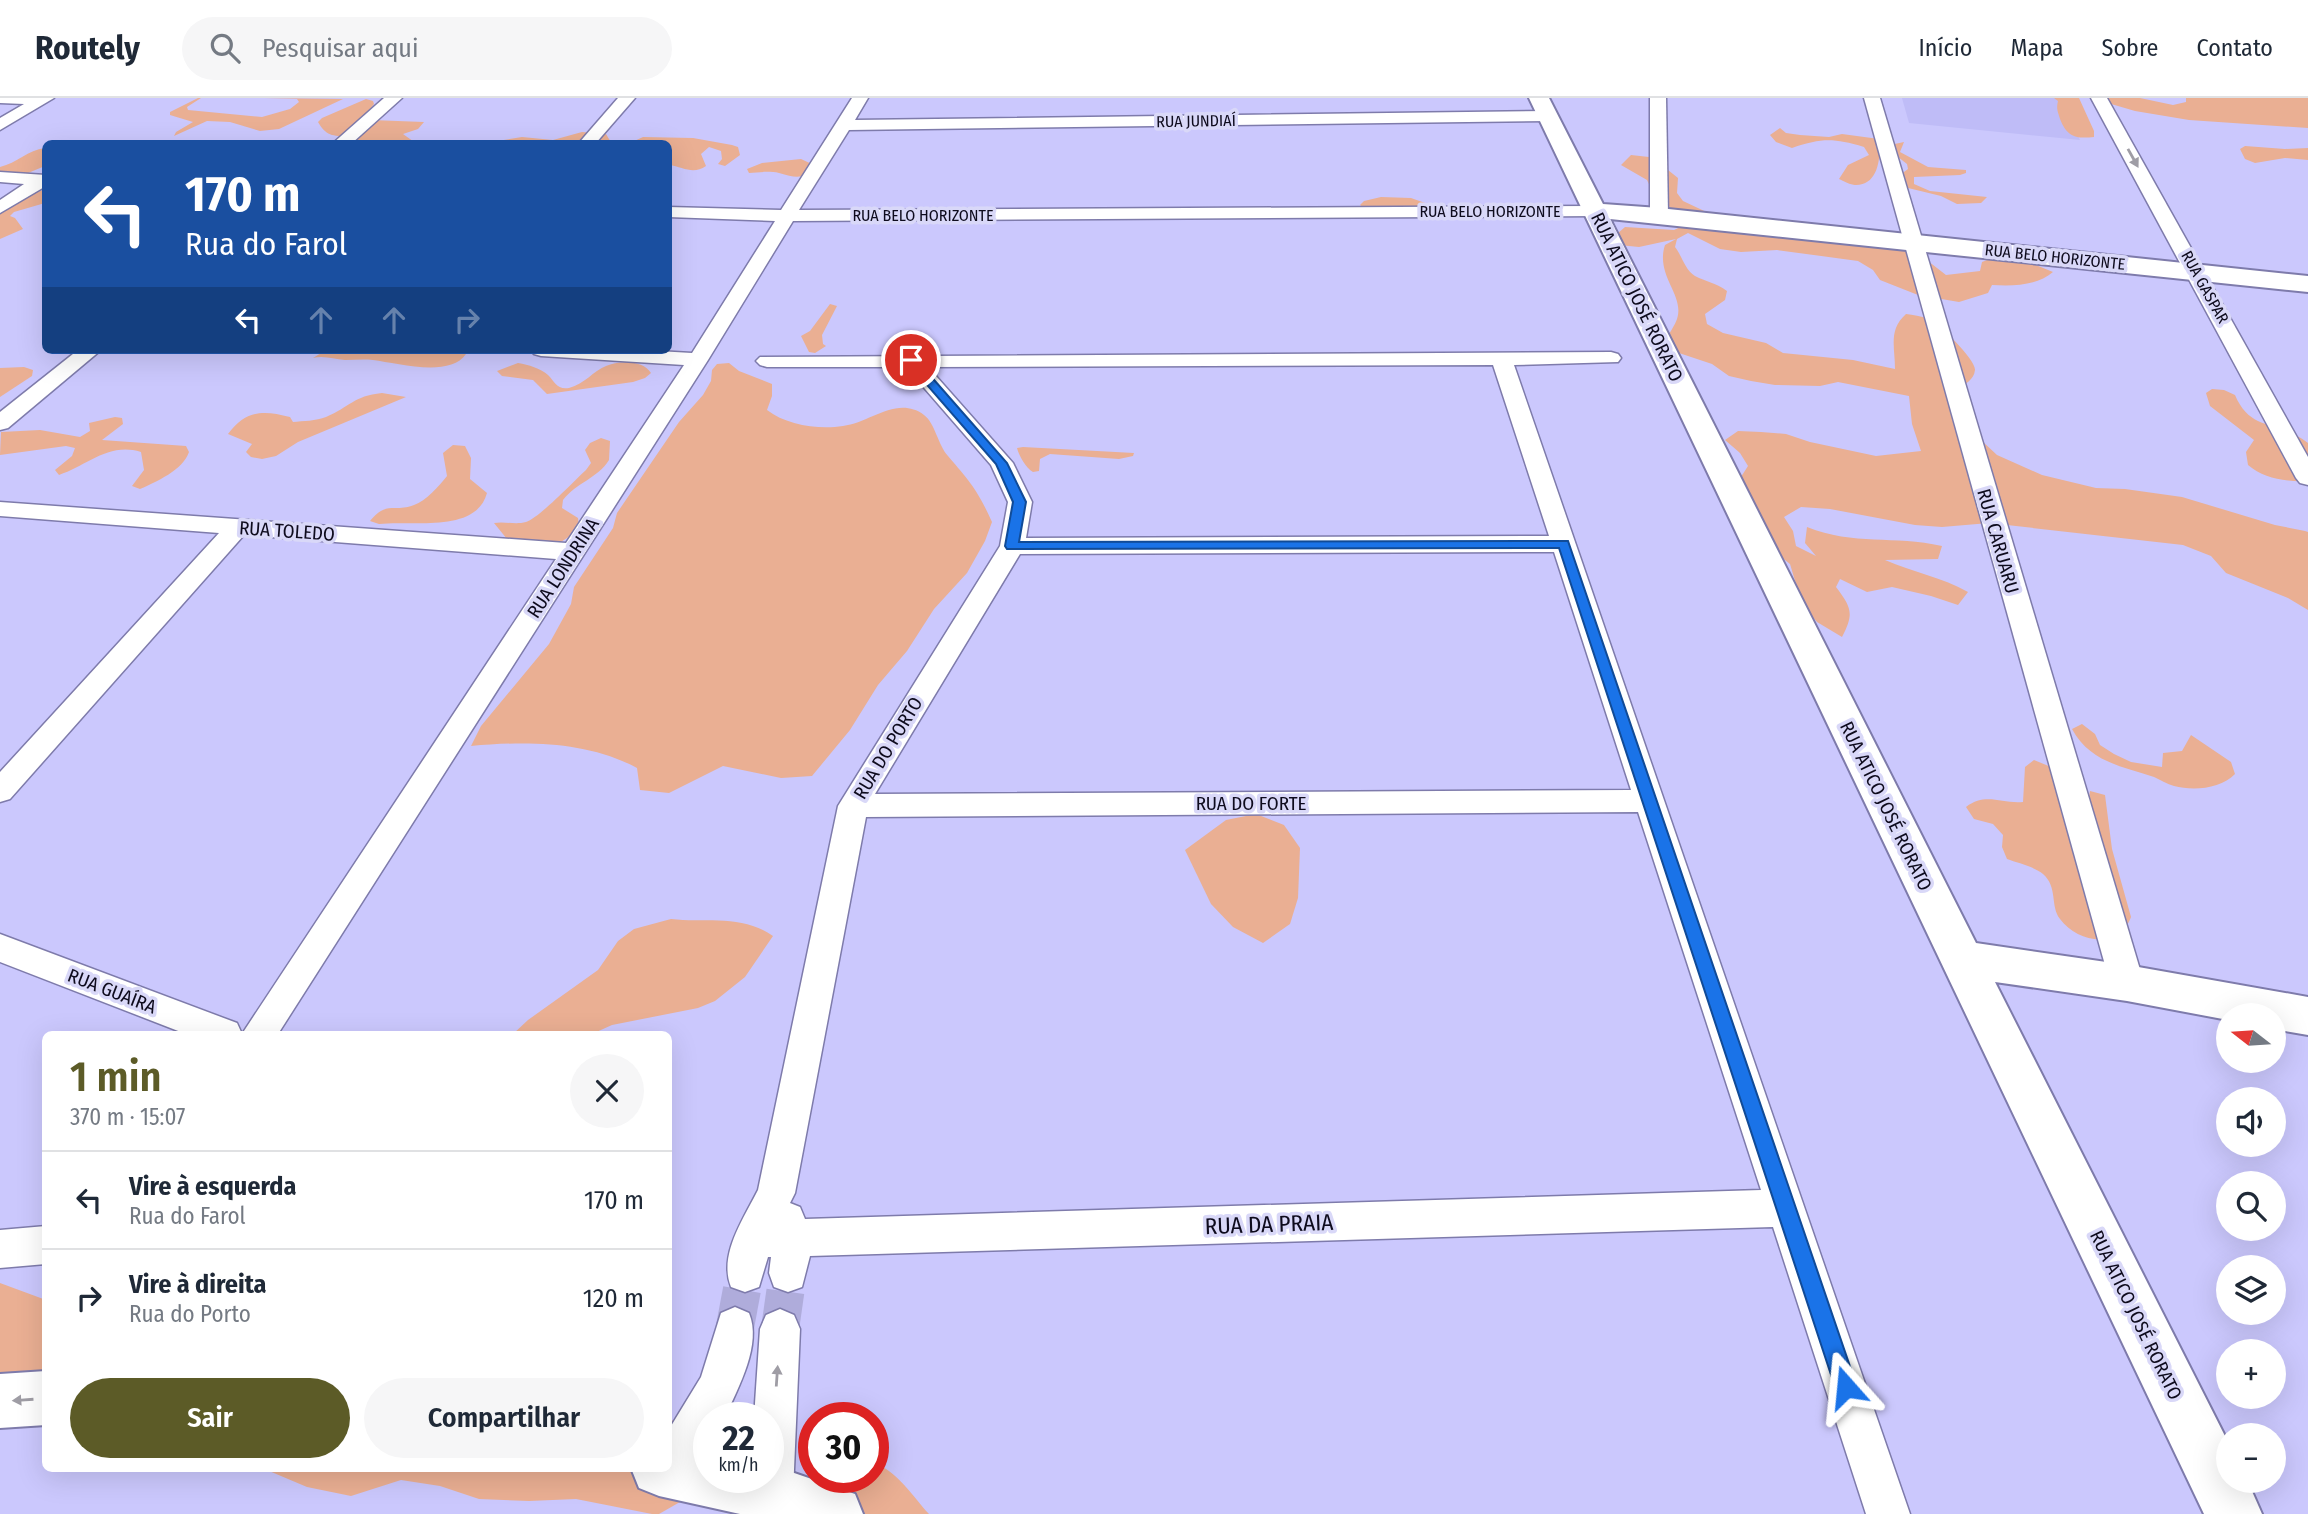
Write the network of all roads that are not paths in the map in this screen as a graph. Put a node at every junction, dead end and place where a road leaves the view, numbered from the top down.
1 (0, 98) edge
2 (394, 98) edge
3 (627, 98) edge
4 (860, 98) edge
5 (1355, 98) edge
6 (1658, 98) edge
7 (1872, 98) edge
8 (2099, 98) edge
9 (44, 99) edge
10 (1544, 107) edge
11 (1361, 118) junction
12 (0, 125) edge
13 (844, 125) junction
14 (345, 140) edge
15 (590, 140) edge
16 (0, 177) edge
17 (42, 180) edge
18 (42, 181) edge
19 (0, 208) edge
20 (1595, 211) junction
21 (672, 212) edge
22 (1660, 215) junction
23 (787, 216) junction
24 (1911, 242) junction
25 (2197, 273) junction
26 (2308, 284) edge
27 (86, 354) edge
28 (604, 354) edge
29 (1611, 358) dead end
30 (698, 360) junction
31 (911, 360) junction
32 (1502, 360) junction
33 (766, 361) dead end
34 (0, 423) edge
35 (2308, 478) edge
36 (0, 509) edge
37 (237, 528) junction
38 (1564, 544) junction
39 (1012, 546) junction
40 (574, 552) junction
41 (0, 791) edge
42 (1650, 801) junction
43 (853, 806) junction
44 (0, 948) edge
45 (1961, 960) junction
46 (2127, 984) junction
47 (2308, 1016) edge
48 (217, 1031) edge
49 (261, 1031) edge
50 (776, 1193) junction
51 (1786, 1208) junction
52 (42, 1244) edge
53 (0, 1249) edge
54 (749, 1256) joint
55 (791, 1256) junction
56 (735, 1327) tunnel mouth
57 (780, 1329) tunnel mouth
58 (42, 1398) edge
59 (0, 1401) edge
60 (776, 1402) edge
61 (672, 1458) edge
62 (672, 1469) edge
63 (693, 1474) edge
64 (771, 1493) edge
65 (835, 1514) edge
66 (1888, 1514) edge
67 (2234, 1514) edge

1 - 9 street
2 - 14 street
3 - 15 street
4 - 13 street, RUA LONDRINA
5 - 11 street
6 - 22 street
7 - 24 street, RUA CARUARU
8 -> 25 street, RUA GASPAR
9 - 12 street
10 - 11 street, RUA JUNDIAÍ
10 - 20 street, RUA ATICO JOSÉ RORATO
11 - 13 street, RUA JUNDIAÍ
13 - 23 street, RUA LONDRINA
16 - 17 street
18 - 19 street
20 - 22 street, RUA BELO HORIZONTE
20 - 23 street, RUA BELO HORIZONTE
20 - 45 street, RUA ATICO JOSÉ RORATO
21 - 23 street, RUA BELO HORIZONTE
22 - 24 street, RUA BELO HORIZONTE
23 - 30 street, RUA LONDRINA
24 - 25 street, RUA BELO HORIZONTE
24 - 46 street, RUA CARUARU
25 - 26 street, RUA BELO HORIZONTE
25 - 35 street, RUA GASPAR
27 - 34 street
28 - 30 street
29 - 32 street
30 - 40 street, RUA LONDRINA
31 - 32 street
31 - 33 street
31 - 39 street, RUA DO PORTO
32 - 38 street
36 - 37 street, RUA TOLEDO
37 - 40 street, RUA TOLEDO
37 - 41 street
38 - 39 street
38 - 42 street
39 - 43 street, RUA DO PORTO
40 - 49 street, RUA LONDRINA
42 - 43 street, RUA DO FORTE
42 - 51 street
43 - 50 street, RUA DO PORTO
44 - 48 street, RUA GUAÍRA
45 - 46 street
45 - 67 street, RUA ATICO JOSÉ RORATO
46 - 47 street
50 - 54 street, RUA DO PORTO
50 - 55 street
51 - 55 street, RUA DA PRAIA
51 - 66 street
52 - 53 street
54 - 55 street, RUA DA PRAIA
56 - 61 street
60 -> 57 street
58 -> 59 street
62 - 63 street
64 - 65 street

